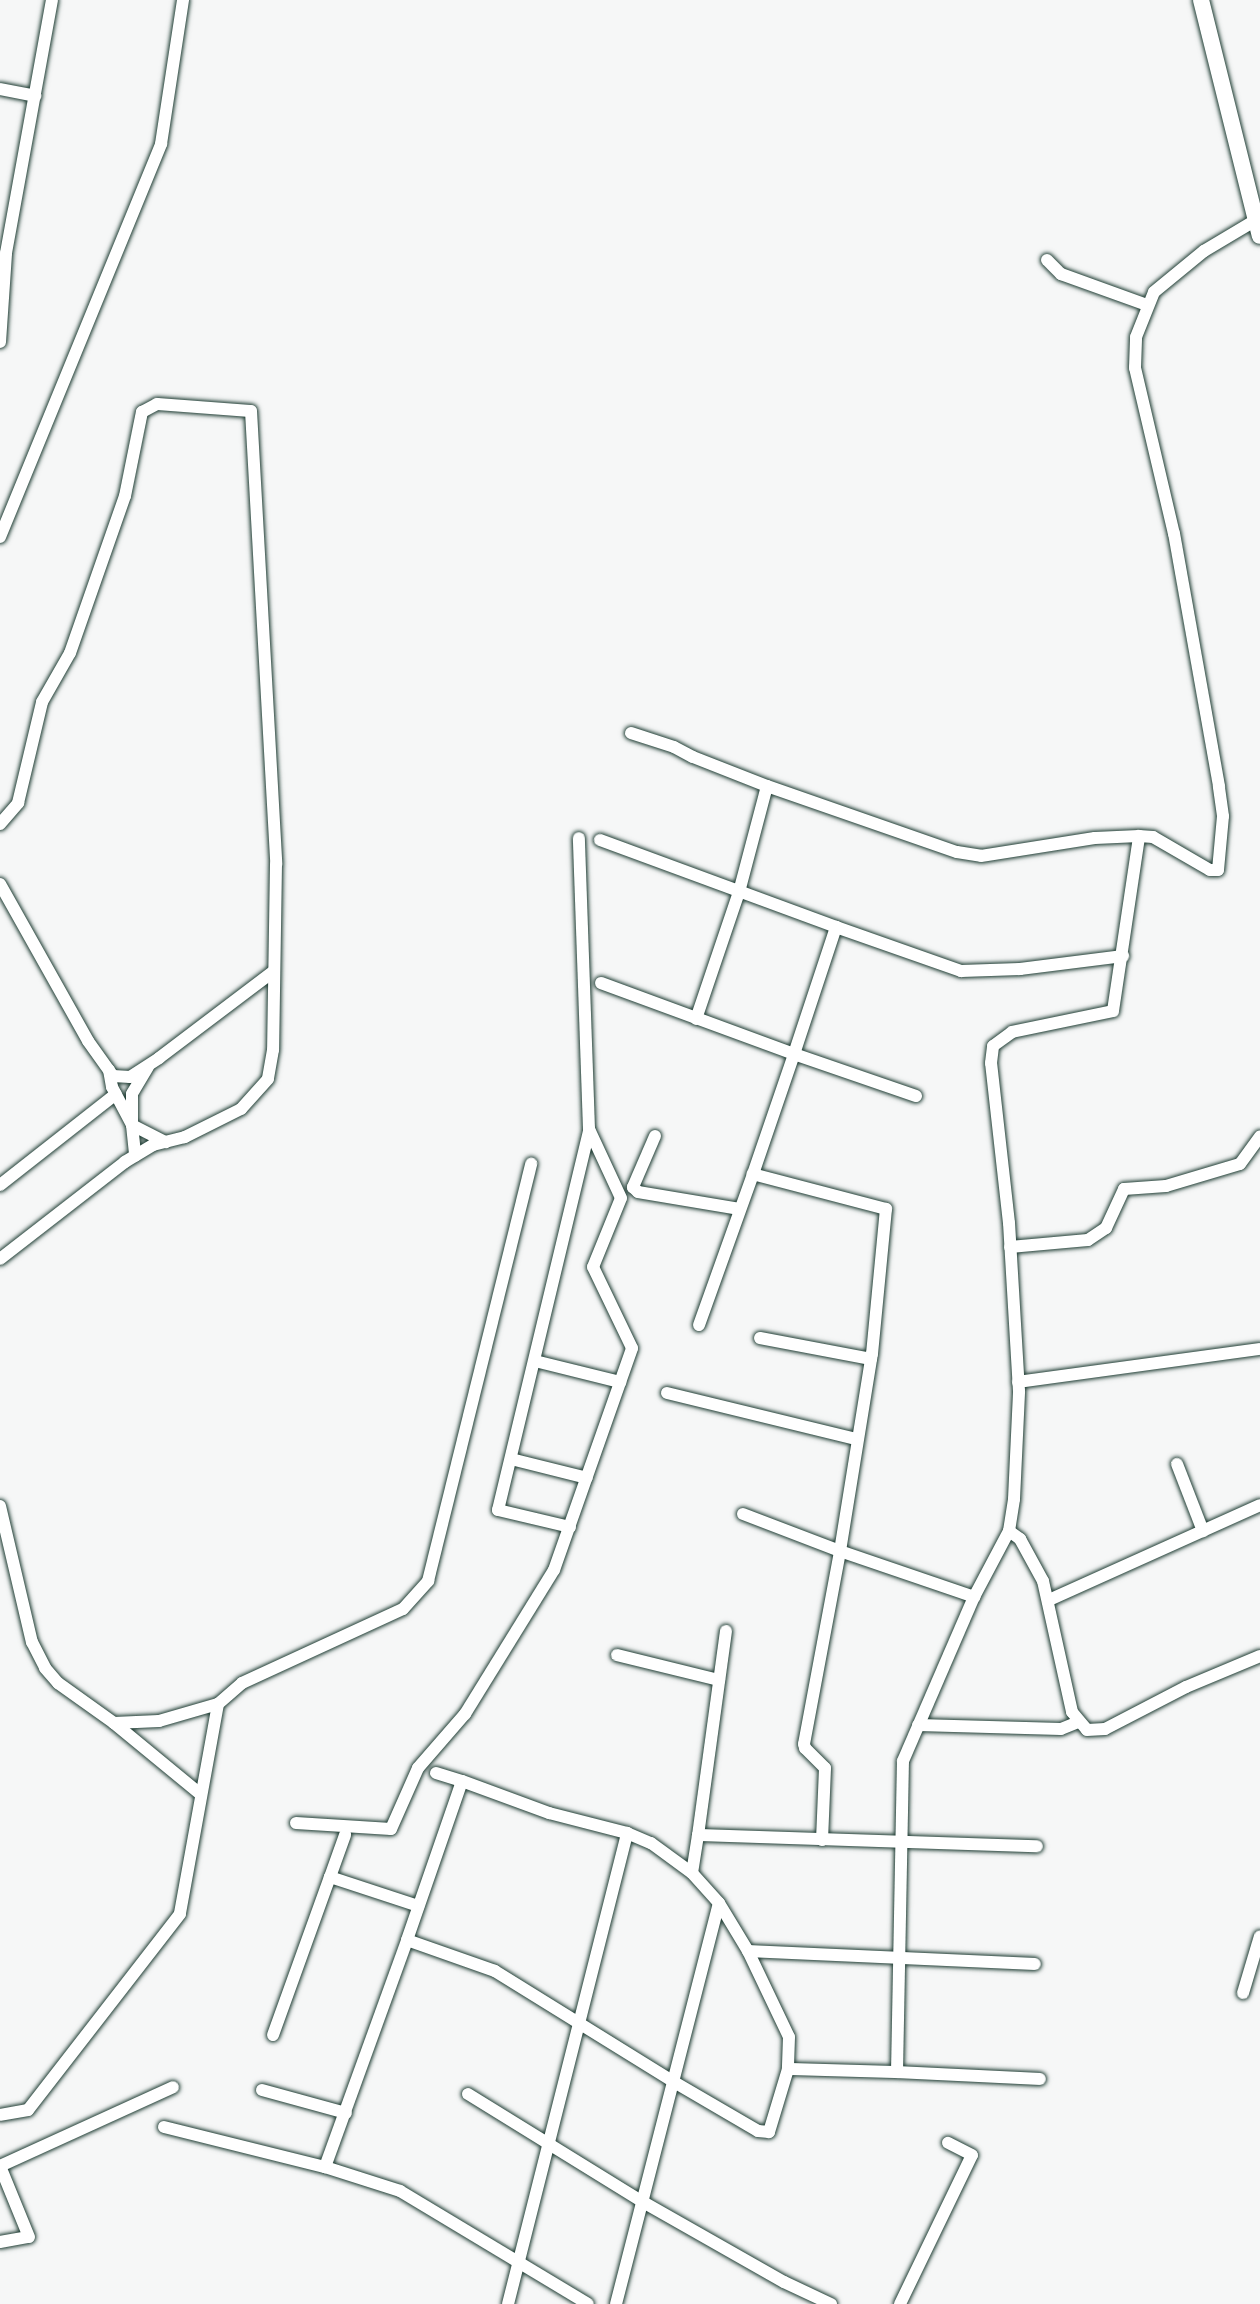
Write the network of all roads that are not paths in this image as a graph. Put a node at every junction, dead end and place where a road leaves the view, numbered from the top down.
1 (52, 0) edge
2 (183, 0) edge
3 (1200, 0) edge
4 (0, 89) edge
5 (35, 96) junction
6 (1258, 228) edge
7 (5, 230) edge
8 (1047, 260) dead end
9 (1147, 304) junction
10 (0, 342) edge
11 (0, 503) edge
12 (13, 507) junction
13 (0, 537) edge
14 (631, 733) dead end
15 (767, 786) junction
16 (0, 824) edge
17 (1139, 835) junction
18 (579, 838) dead end
19 (600, 840) dead end
20 (0, 884) edge
21 (739, 892) junction
22 (836, 927) junction
23 (1123, 956) junction
24 (274, 971) junction
25 (601, 983) dead end
26 (696, 1019) junction
27 (794, 1054) junction
28 (150, 1064) junction
29 (109, 1070) junction
30 (116, 1094) junction
31 (916, 1096) dead end
32 (132, 1125) junction
33 (589, 1129) junction
34 (656, 1136) dead end
35 (1260, 1136) edge
36 (166, 1142) junction
37 (135, 1156) junction
38 (531, 1164) dead end
39 (752, 1174) junction
40 (0, 1185) edge
41 (740, 1209) junction
42 (1010, 1247) junction
43 (0, 1259) edge
44 (699, 1325) dead end
45 (760, 1338) dead end
46 (1260, 1349) edge
47 (871, 1359) junction
48 (535, 1361) junction
49 (1018, 1381) junction
50 (620, 1382) junction
51 (667, 1393) dead end
52 (856, 1439) junction
53 (511, 1459) junction
54 (1177, 1464) dead end
55 (587, 1478) junction
56 (1260, 1505) edge
57 (0, 1506) edge
58 (743, 1514) dead end
59 (570, 1527) junction
60 (1010, 1531) junction
61 (1203, 1531) junction
62 (840, 1551) junction
63 (974, 1597) junction
64 (1049, 1600) junction
65 (726, 1631) dead end
66 (617, 1655) dead end
67 (1260, 1656) edge
68 (719, 1680) junction
69 (218, 1704) junction
70 (1078, 1721) junction
71 (114, 1723) junction
72 (918, 1726) junction
73 (436, 1773) dead end
74 (462, 1781) junction
75 (200, 1794) junction
76 (296, 1823) dead end
77 (627, 1833) junction
78 (345, 1835) dead end
79 (698, 1835) junction
80 (822, 1840) junction
81 (900, 1842) junction
82 (1037, 1846) dead end
83 (692, 1873) junction
84 (330, 1877) junction
85 (719, 1903) junction
86 (418, 1906) junction
87 (1260, 1936) edge
88 (407, 1940) junction
89 (748, 1951) junction
90 (898, 1956) junction
91 (1035, 1964) dead end
92 (1243, 1993) dead end
93 (580, 2025) junction
94 (273, 2035) dead end
95 (788, 2068) junction
96 (897, 2072) junction
97 (1040, 2079) dead end
98 (674, 2082) junction
99 (173, 2087) dead end
100 (262, 2090) dead end
101 (468, 2094) dead end
102 (346, 2113) junction
103 (0, 2115) edge
104 (164, 2127) dead end
105 (948, 2143) dead end
106 (550, 2146) junction
107 (326, 2167) junction
108 (643, 2202) junction
109 (0, 2242) edge
110 (518, 2262) junction
111 (508, 2304) edge
112 (588, 2304) edge
113 (616, 2304) edge
114 (831, 2304) edge
115 (900, 2304) edge

1 - 5 street
2 - 12 street
3 - 6 street
4 - 5 street
5 - 7 street
6 - 9 street
7 - 10 street
8 - 9 street
9 - 17 street
11 - 12 street
12 - 13 street
14 - 15 street
15 - 17 street
15 - 21 street
16 - 24 street
17 - 23 street
18 - 33 street
19 - 21 street
20 - 29 street
21 - 22 street
21 - 26 street
22 - 23 street
22 - 27 street
23 - 42 street
24 - 28 street
24 - 36 street
25 - 26 street
26 - 27 street
27 - 31 street
27 - 39 street
28 - 29 street
28 - 32 street
29 - 30 street
30 - 32 street
30 - 40 street
32 - 36 street
32 - 37 street
33 - 48 street
33 - 50 street
34 - 41 street
35 - 42 street
36 - 37 street
37 - 43 street
38 - 69 street
39 - 41 street
39 - 47 street
41 - 44 street
42 - 49 street
45 - 47 street
46 - 49 street
47 - 52 street
48 - 50 street
48 - 53 street
49 - 60 street
50 - 55 street
51 - 52 street
52 - 62 street
53 - 55 street
53 - 59 street
54 - 61 street
55 - 59 street
56 - 61 street
57 - 71 street
58 - 62 street
59 - 76 street
60 - 63 street
60 - 64 street
61 - 64 street
62 - 63 street
62 - 80 street
63 - 72 street
64 - 70 street
65 - 68 street
66 - 68 street
67 - 70 street
68 - 79 street
69 - 71 street
69 - 75 street
70 - 72 street
71 - 75 street
72 - 81 street
73 - 74 street
74 - 77 street
74 - 86 street
75 - 103 street
77 - 83 street
77 - 93 street
78 - 84 street
79 - 80 street
79 - 83 street
80 - 81 street
81 - 82 street
81 - 90 street
83 - 85 street
84 - 86 street
84 - 94 street
85 - 89 street
85 - 98 street
86 - 88 street
87 - 92 street
88 - 93 street
88 - 102 street
89 - 90 street
89 - 95 street
90 - 91 street
90 - 96 street
93 - 98 street
93 - 106 street
95 - 96 street
95 - 98 street
96 - 97 street
98 - 108 street
99 - 109 street
100 - 102 street
101 - 106 street
102 - 107 street
104 - 107 street
105 - 115 street
106 - 108 street
106 - 110 street
107 - 110 street
108 - 113 street
108 - 114 street
110 - 111 street
110 - 112 street

